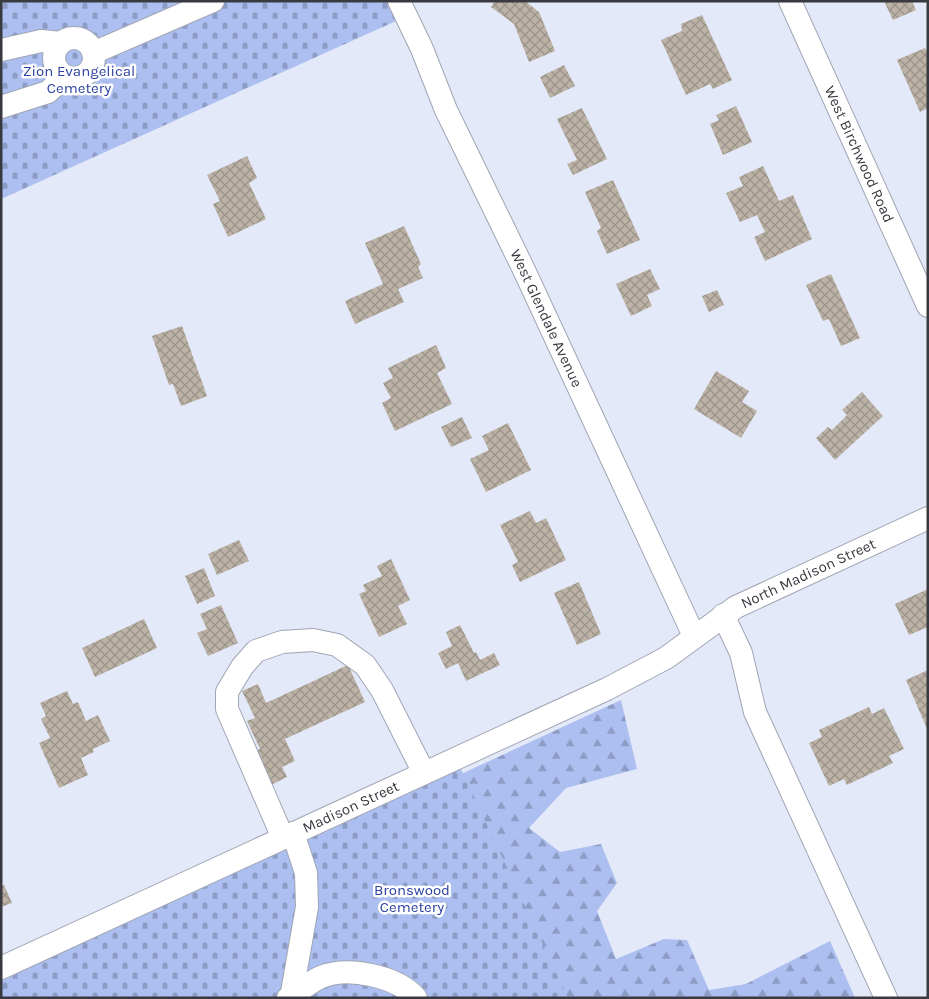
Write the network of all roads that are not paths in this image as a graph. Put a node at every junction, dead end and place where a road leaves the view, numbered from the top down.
1 (212, 1) edge
2 (399, 1) edge
3 (790, 1) edge
4 (61, 43) junction
5 (1, 50) edge
6 (93, 53) junction
7 (65, 76) junction
8 (1, 107) edge
9 (928, 306) edge
10 (928, 518) edge
11 (723, 615) junction
12 (694, 636) junction
13 (424, 773) junction
14 (288, 836) junction
15 (1, 968) edge
16 (291, 997) edge
17 (416, 998) edge
18 (886, 998) edge

1 - 6 street
2 - 12 street, West Glendale Avenue
3 - 9 street, West Birchwood Road
4 - 5 street
4 - 6 street
4 - 7 street
6 - 7 street
7 - 8 street
10 - 11 street, North Madison Street
11 - 12 street, North Madison Street
11 - 18 street
12 - 13 street, Madison Street
13 - 14 street, Madison Street
13 - 14 street
14 - 15 street, Madison Street
14 - 16 street
16 - 17 street

